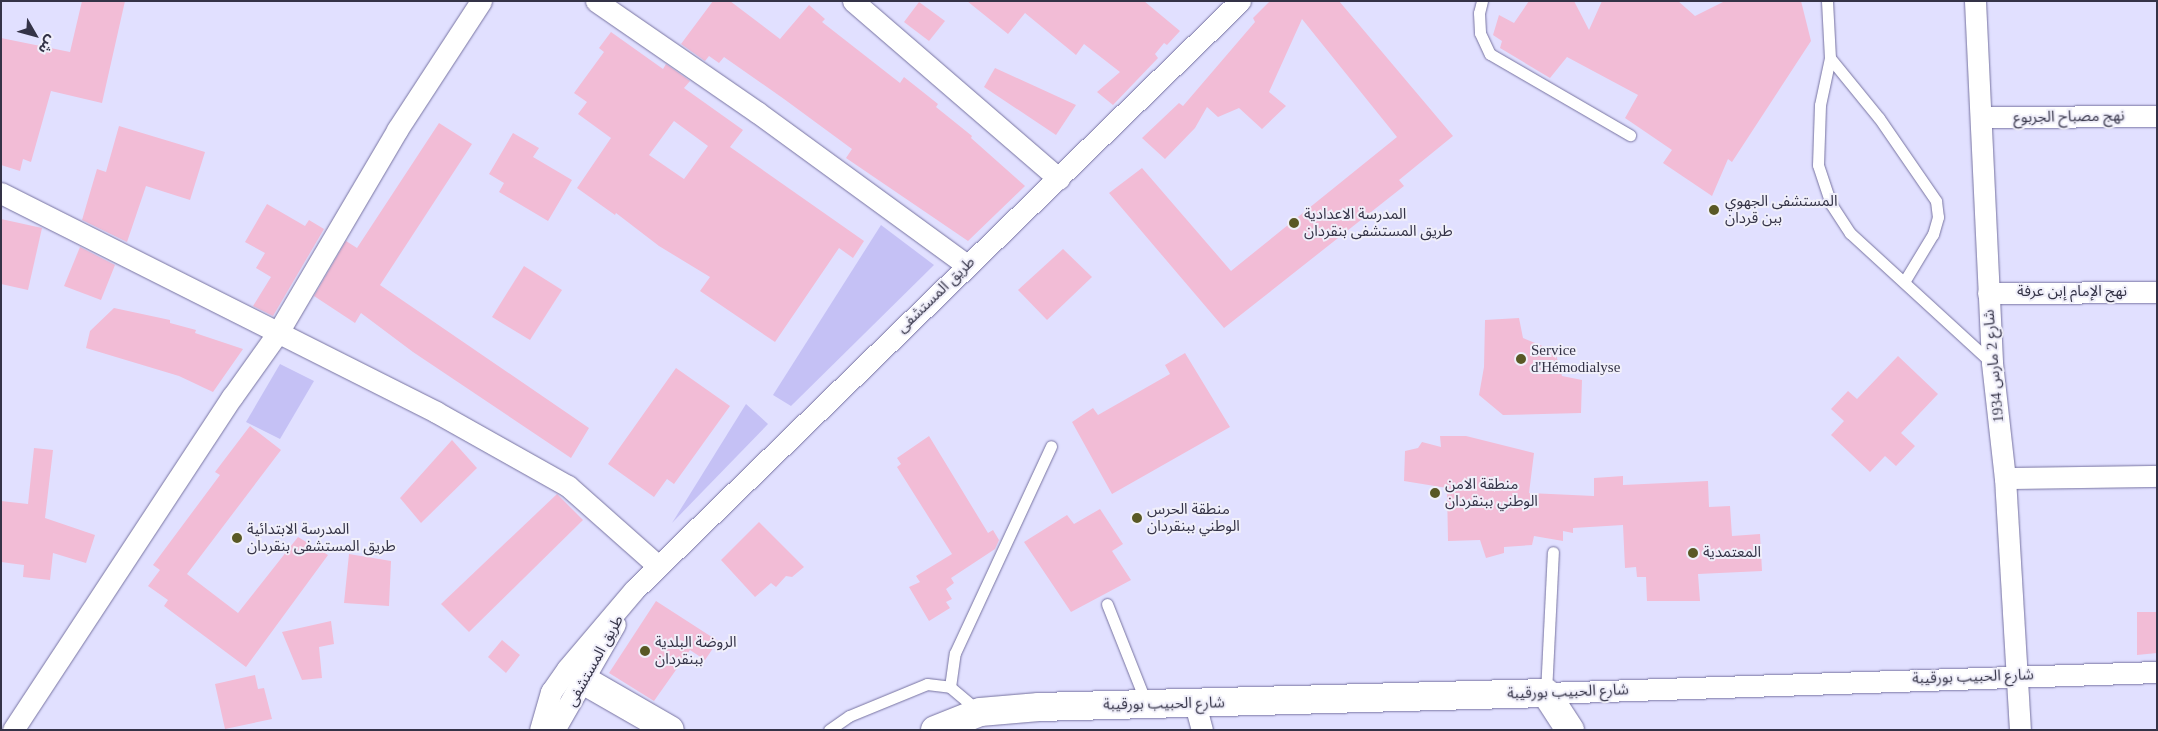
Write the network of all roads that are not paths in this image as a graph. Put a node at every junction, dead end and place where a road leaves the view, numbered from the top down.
1 (481, 1) edge
2 (596, 1) edge
3 (853, 1) edge
4 (1240, 1) edge
5 (1482, 1) edge
6 (1826, 1) edge
7 (1974, 1) edge
8 (1830, 58) junction
9 (2157, 116) edge
10 (1981, 117) junction
11 (1630, 135) dead end
12 (1059, 178) junction
13 (1, 194) edge
14 (967, 265) junction
15 (1904, 282) junction
16 (2157, 292) edge
17 (1988, 293) junction
18 (277, 334) junction
19 (1992, 363) junction
20 (1050, 446) dead end
21 (2157, 476) edge
22 (2005, 478) junction
23 (1553, 552) dead end
24 (658, 566) junction
25 (634, 590) junction
26 (1107, 604) dead end
27 (2157, 672) edge
28 (2017, 675) junction
29 (583, 680) junction
30 (950, 687) junction
31 (1546, 693) junction
32 (1147, 705) junction
33 (980, 712) junction
34 (1199, 717) edge
35 (13, 730) edge
36 (540, 730) edge
37 (554, 730) edge
38 (670, 730) edge
39 (829, 730) edge
40 (935, 730) edge
41 (1570, 730) edge
42 (2020, 730) edge

1 - 18 street
2 - 14 street
3 - 12 street
4 - 12 street, طريق المستشفى
5 - 11 lane
6 - 8 lane
7 - 10 street, شارع 2 مارس 1934
8 - 15 lane
8 - 15 lane
9 - 10 street, نهج مصباح الجربوع
10 - 17 street, شارع 2 مارس 1934
12 - 14 street, طريق المستشفى
13 - 18 street
14 - 24 street, طريق المستشفى
15 - 19 lane
16 - 17 street, نهج الإمام إبن عرفة
17 - 19 street, شارع 2 مارس 1934
18 - 24 street
18 - 35 street
19 - 22 street, شارع 2 مارس 1934
20 - 30 lane
21 - 22 street
22 - 28 street, شارع 2 مارس 1934
23 - 31 lane
24 - 25 street, طريق المستشفى
25 - 29 street, طريق المستشفى
25 - 36 street, طريق المستشفى
26 - 32 lane
27 - 28 street, شارع الحبيب بورقيبة
28 - 31 street, شارع الحبيب بورقيبة
28 - 42 street, شارع 2 مارس 1934
29 - 37 street, طريق المستشفى
29 - 38 main road
30 - 33 lane
30 - 39 lane
31 - 34 main road, شارع الحبيب بورقيبة
31 - 41 main road
32 - 33 main road, شارع الحبيب بورقيبة
32 - 34 main road, شارع الحبيب بورقيبة
33 - 40 main road, شارع الحبيب بورقيبة

